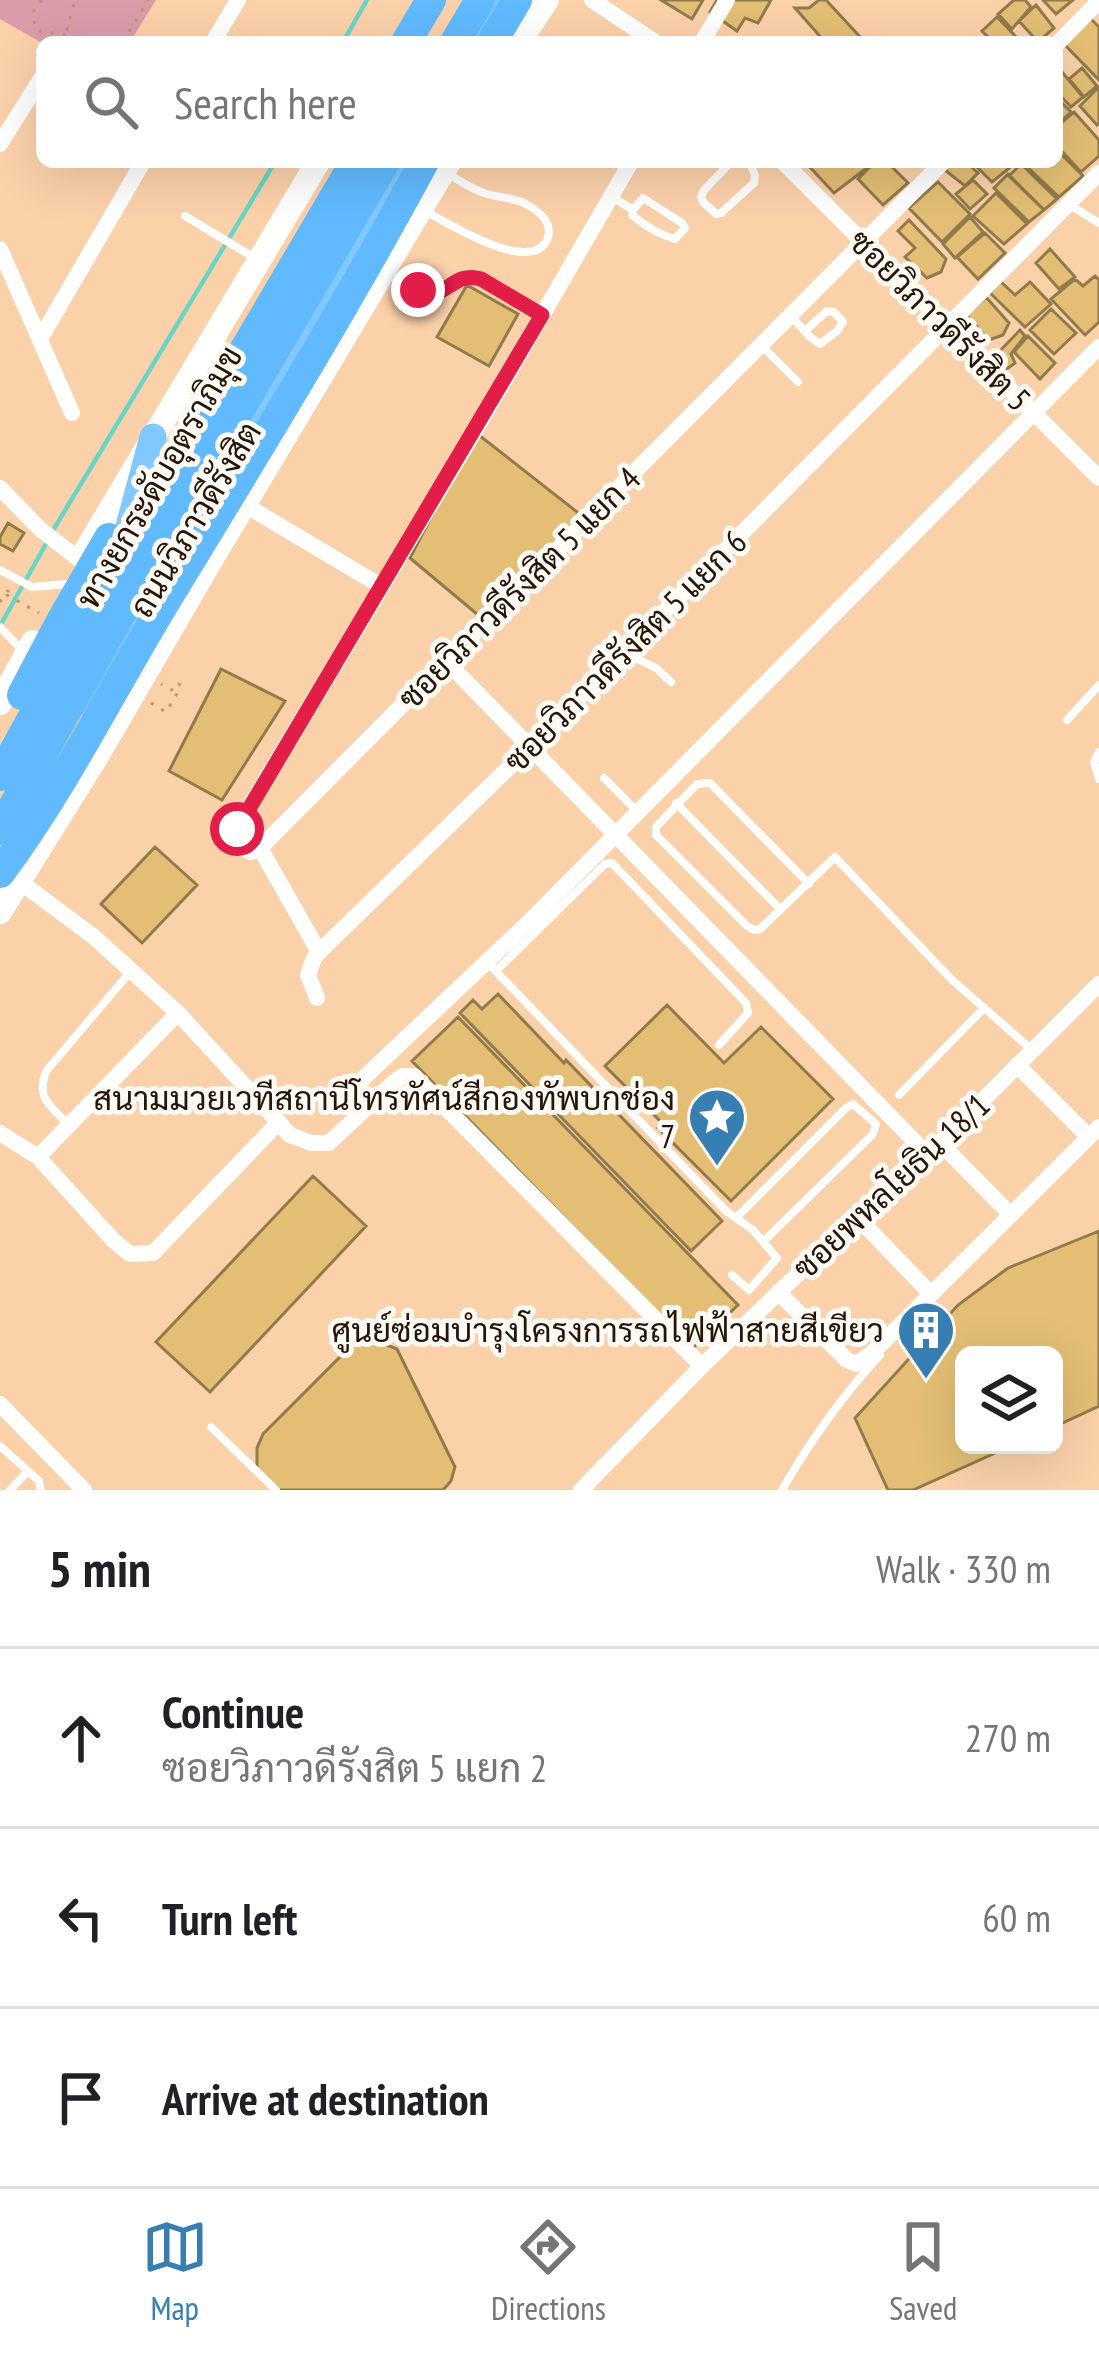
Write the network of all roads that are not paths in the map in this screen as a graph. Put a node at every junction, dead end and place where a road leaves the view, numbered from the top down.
1 (238, 0) edge
2 (416, 0) edge
3 (431, 0) edge
4 (447, 0) edge
5 (480, 0) edge
6 (497, 0) edge
7 (517, 0) edge
8 (547, 0) edge
9 (592, 0) edge
10 (727, 0) edge
11 (1099, 1) edge
12 (217, 36) edge
13 (395, 36) edge
14 (410, 36) edge
15 (426, 36) edge
16 (459, 36) edge
17 (476, 36) edge
18 (496, 36) edge
19 (523, 36) edge
20 (646, 36) edge
21 (706, 36) edge
22 (1063, 38) edge
23 (36, 87) edge
24 (0, 144) edge
25 (140, 168) edge
26 (315, 168) edge
27 (331, 168) edge
28 (347, 168) edge
29 (348, 168) edge
30 (381, 168) edge
31 (400, 168) edge
32 (437, 168) edge
33 (438, 168) edge
34 (444, 168) edge
35 (628, 168) edge
36 (725, 168) edge
37 (752, 168) edge
38 (789, 168) edge
39 (937, 168) edge
40 (1099, 173) edge
41 (611, 197) junction
42 (1068, 204) junction
43 (422, 209) junction
44 (633, 210) junction
45 (185, 216) dead end
46 (1099, 223) edge
47 (863, 244) junction
48 (0, 249) edge
49 (259, 260) junction
50 (386, 272) junction
51 (542, 315) junction
52 (791, 316) junction
53 (946, 327) junction
54 (805, 331) junction
55 (40, 339) junction
56 (762, 346) junction
57 (1099, 346) edge
58 (798, 382) dead end
59 (71, 413) dead end
60 (1034, 413) junction
61 (153, 437) junction
62 (1099, 478) edge
63 (0, 488) edge
64 (245, 505) junction
65 (127, 535) junction
66 (80, 560) junction
67 (210, 562) junction
68 (0, 570) edge
69 (66, 584) junction
70 (382, 586) junction
71 (134, 624) junction
72 (3, 629) edge
73 (624, 652) junction
74 (26, 655) junction
75 (446, 662) junction
76 (670, 682) dead end
77 (1099, 685) edge
78 (4, 686) edge
79 (1067, 720) dead end
80 (0, 736) edge
81 (531, 746) junction
82 (1099, 752) edge
83 (0, 771) edge
84 (604, 778) dead end
85 (1099, 778) edge
86 (676, 803) junction
87 (638, 812) junction
88 (0, 830) edge
89 (616, 834) junction
90 (260, 848) junction
91 (0, 853) edge
92 (9, 877) edge
93 (808, 884) junction
94 (780, 909) junction
95 (0, 912) edge
96 (320, 952) junction
97 (491, 966) junction
98 (132, 970) junction
99 (1099, 984) edge
100 (317, 998) dead end
101 (985, 1008) junction
102 (178, 1013) junction
103 (719, 1045) dead end
104 (1032, 1050) junction
105 (1017, 1065) junction
106 (353, 1088) dead end
107 (899, 1095) dead end
108 (279, 1122) junction
109 (70, 1126) junction
110 (0, 1133) edge
111 (1095, 1134) edge
112 (932, 1147) junction
113 (38, 1157) junction
114 (1011, 1215) junction
115 (857, 1217) junction
116 (736, 1218) junction
117 (764, 1241) junction
118 (732, 1275) dead end
119 (778, 1292) junction
120 (930, 1293) junction
121 (702, 1366) junction
122 (0, 1404) edge
123 (211, 1427) dead end
124 (1, 1447) edge
125 (28, 1471) junction
126 (10, 1490) edge
127 (40, 1490) edge
128 (85, 1490) edge
129 (276, 1490) edge
130 (581, 1490) edge
131 (782, 1490) edge

1 - 12 street
2 - 13 main road
3 - 14 highway
4 - 15 highway
5 - 16 highway
6 - 17 highway
7 - 18 highway
8 - 19 main road
9 - 20 street
10 - 21 street
11 - 22 street
23 - 24 street
25 - 55 street
26 - 49 main road
27 - 80 highway
28 - 65 highway, ถนนวิภาวดีรังสิต
29 - 83 highway, ทางยกระดับอุตราภิมุข
30 - 88 highway, ทางยกระดับอุตราภิมุข
31 - 71 highway, ถนนวิภาวดีรังสิต
32 - 92 highway
33 - 43 main road, ถนนวิภาวดีรังสิต
34 - 43 lane
35 - 41 street
36 - 37 lane
38 - 47 street, ซอยวิภาวดีรังสิต 5
39 - 47 street, ซอยวิภาวดีรังสิต 5 แยก 4
40 - 42 street, ซอยวิภาวดีรังสิต 5 แยก 6
41 - 44 lane
41 - 51 street
42 - 46 lane
42 - 53 street, ซอยวิภาวดีรังสิต 5 แยก 6
43 - 50 main road, ถนนวิภาวดีรังสิต
44 - 44 lane
45 - 49 lane
47 - 52 street, ซอยวิภาวดีรังสิต 5 แยก 4
47 - 53 street, ซอยวิภาวดีรังสิต 5
48 - 55 street
49 - 61 main road
50 - 51 lane
50 - 64 main road, ถนนวิภาวดีรังสิต
51 - 70 street
52 - 54 lane
52 - 56 street, ซอยวิภาวดีรังสิต 5 แยก 4
53 - 60 street, ซอยวิภาวดีรังสิต 5
53 - 73 street, ซอยวิภาวดีรังสิต 5 แยก 6
54 - 54 lane
55 - 59 street
56 - 58 lane
56 - 75 street, ซอยวิภาวดีรังสิต 5 แยก 4
57 - 60 street
60 - 62 street, ซอยวิภาวดีรังสิต 5
60 - 87 street
61 - 65 highway
61 - 66 main road
63 - 66 street
64 - 67 main road, ถนนวิภาวดีรังสิต
64 - 70 street
65 - 83 highway, ถนนวิภาวดีรังสิต
66 - 69 main road
67 - 71 highway
67 - 92 main road, ถนนวิภาวดีรังสิต
68 - 69 lane
69 - 74 main road
70 - 90 street
71 - 91 highway, ถนนวิภาวดีรังสิต
72 - 74 lane
73 - 76 lane
73 - 81 street, ซอยวิภาวดีรังสิต 5 แยก 6
74 - 78 main road
75 - 81 street
75 - 90 street, ซอยวิภาวดีรังสิต 5 แยก 4
77 - 79 lane
81 - 89 street
81 - 96 street, ซอยวิภาวดีรังสิต 5 แยก 6
82 - 85 lane
84 - 87 lane
86 - 93 lane
86 - 94 lane
86 - 94 lane
87 - 89 street
89 - 97 street
89 - 112 street
90 - 96 street
92 - 95 main road, ถนนวิภาวดีรังสิต
92 - 98 street
93 - 94 lane
93 - 101 lane
96 - 100 street, ซอยวิภาวดีรังสิต 5 แยก 6
97 - 103 lane
97 - 106 street
97 - 116 lane
98 - 102 street
98 - 109 lane
99 - 104 street, ซอยพหลโยธิน 18/1
101 - 104 lane
101 - 107 lane
102 - 108 street
102 - 109 street
104 - 105 street, ซอยพหลโยธิน 18/1
105 - 111 street
105 - 112 street, ซอยพหลโยธิน 18/1
108 - 113 street
108 - 121 street
109 - 113 street
110 - 113 street
111 - 114 street
111 - 131 lane
112 - 114 street
112 - 115 street, ซอยพหลโยธิน 18/1
114 - 120 street
115 - 119 street, ซอยพหลโยธิน 18/1
115 - 120 street
116 - 117 lane
116 - 117 lane
117 - 118 lane
119 - 120 street
119 - 121 street, ซอยพหลโยธิน 18/1
121 - 130 street, ซอยพหลโยธิน 18/1
122 - 128 street
123 - 129 lane
124 - 125 lane
125 - 126 lane
125 - 127 lane

